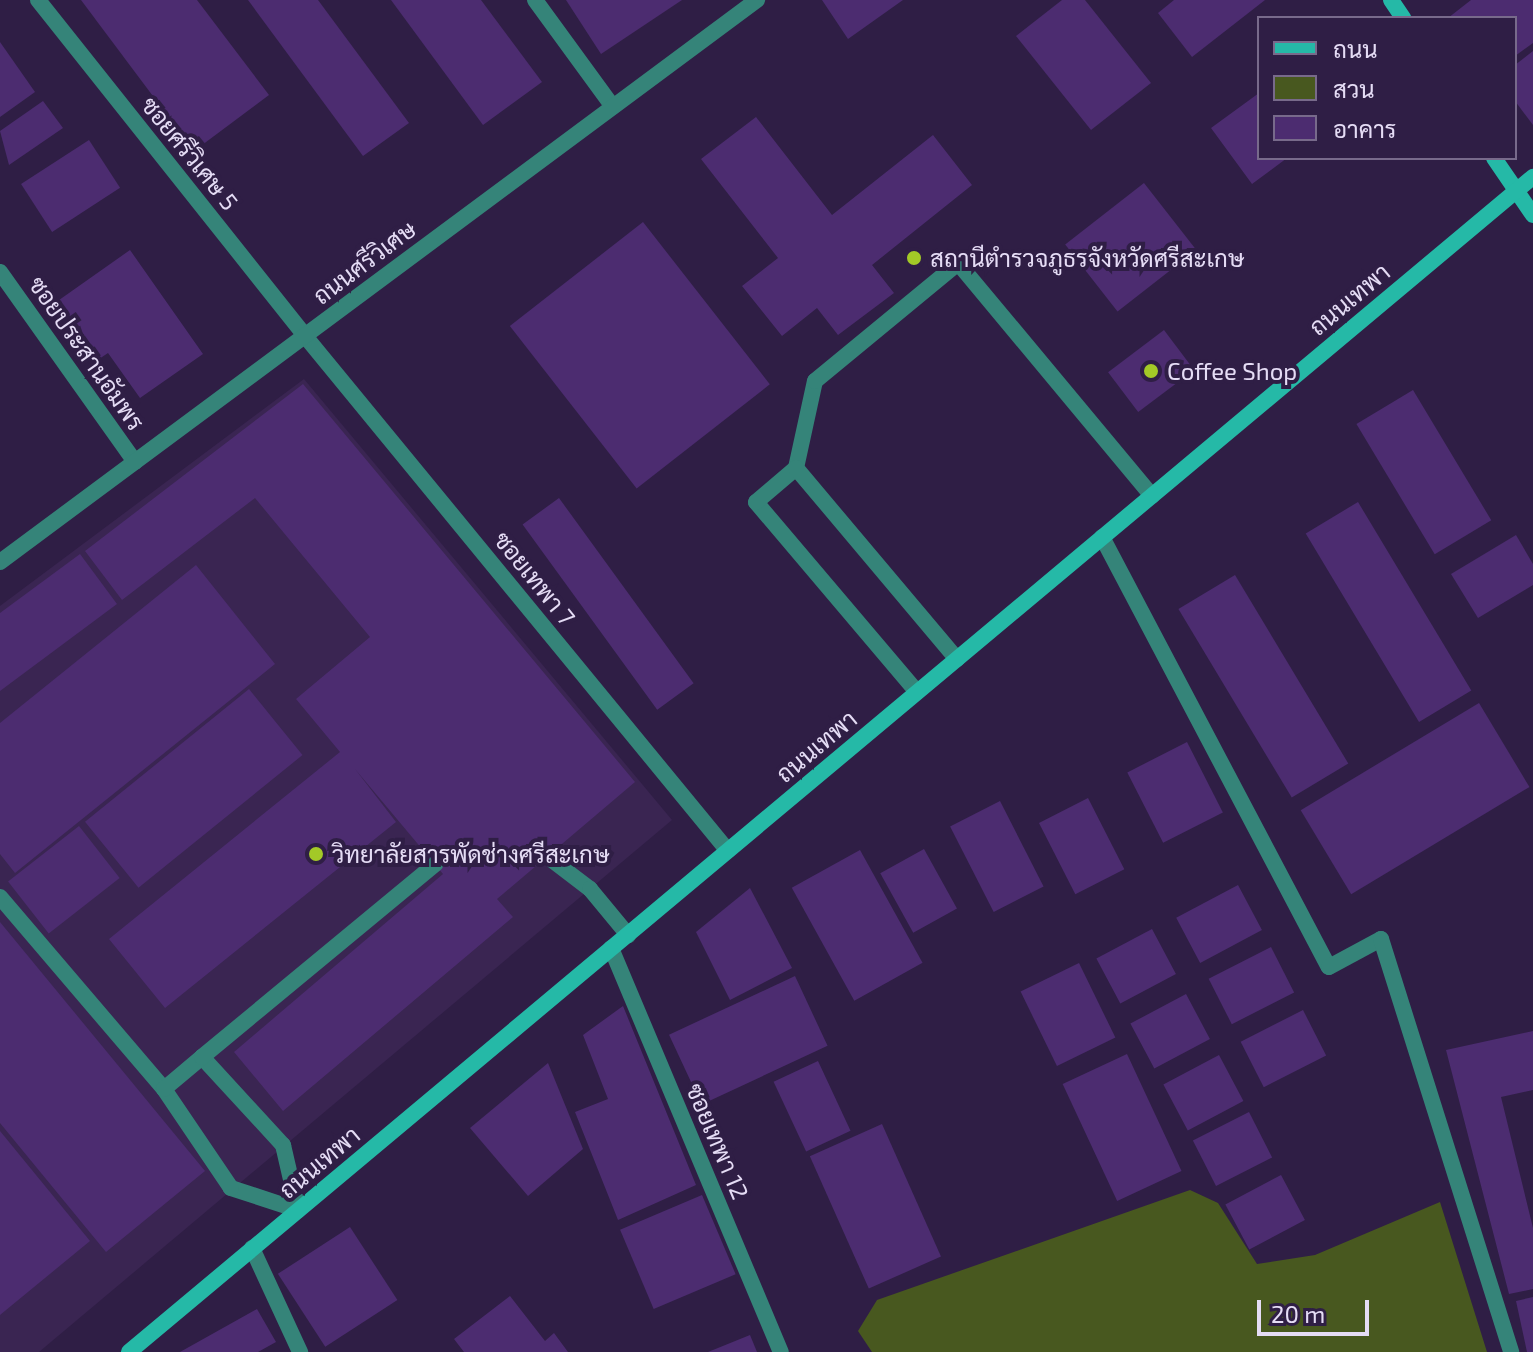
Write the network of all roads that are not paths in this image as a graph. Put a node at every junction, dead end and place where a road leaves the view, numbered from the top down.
1 (38, 0) edge
2 (535, 0) edge
3 (757, 0) edge
4 (613, 107) junction
5 (1495, 160) edge
6 (1533, 177) edge
7 (1516, 191) junction
8 (1533, 215) edge
9 (0, 272) edge
10 (305, 336) junction
11 (135, 462) junction
12 (796, 468) junction
13 (1152, 496) junction
14 (1102, 537) junction
15 (0, 562) edge
16 (957, 659) junction
17 (917, 692) junction
18 (728, 851) junction
19 (548, 857) dead end
20 (435, 864) dead end
21 (0, 897) edge
22 (628, 935) junction
23 (611, 948) junction
24 (202, 1057) junction
25 (164, 1089) junction
26 (298, 1210) junction
27 (252, 1248) junction
28 (129, 1352) edge
29 (300, 1352) edge
30 (781, 1352) edge
31 (1511, 1352) edge

1 - 10 street, ซอยศรีวิเศษ 5
2 - 4 street
3 - 4 street, ถนนศรีวิเศษ
4 - 10 street, ถนนศรีวิเศษ
5 - 7 main road
6 - 7 main road, ถนนเทพา
7 - 8 main road
7 - 13 main road, ถนนเทพา
9 - 11 street, ซอยประสานอัมพร
10 - 11 street, ถนนศรีวิเศษ
10 - 18 street, ซอยเทพา 7
11 - 15 street, ถนนศรีวิเศษ
12 - 13 street
12 - 16 street
12 - 17 street
13 - 14 main road, ถนนเทพา
14 - 16 main road, ถนนเทพา
14 - 31 street
16 - 17 main road, ถนนเทพา
17 - 18 main road, ถนนเทพา
18 - 22 main road, ถนนเทพา
19 - 22 street
20 - 24 street
21 - 25 street
22 - 23 main road, ถนนเทพา
23 - 26 main road, ถนนเทพา
23 - 30 street, ซอยเทพา 12
24 - 25 street
24 - 26 street
25 - 26 street
26 - 27 main road, ถนนเทพา
27 - 28 main road, ถนนเทพา
27 - 29 street

